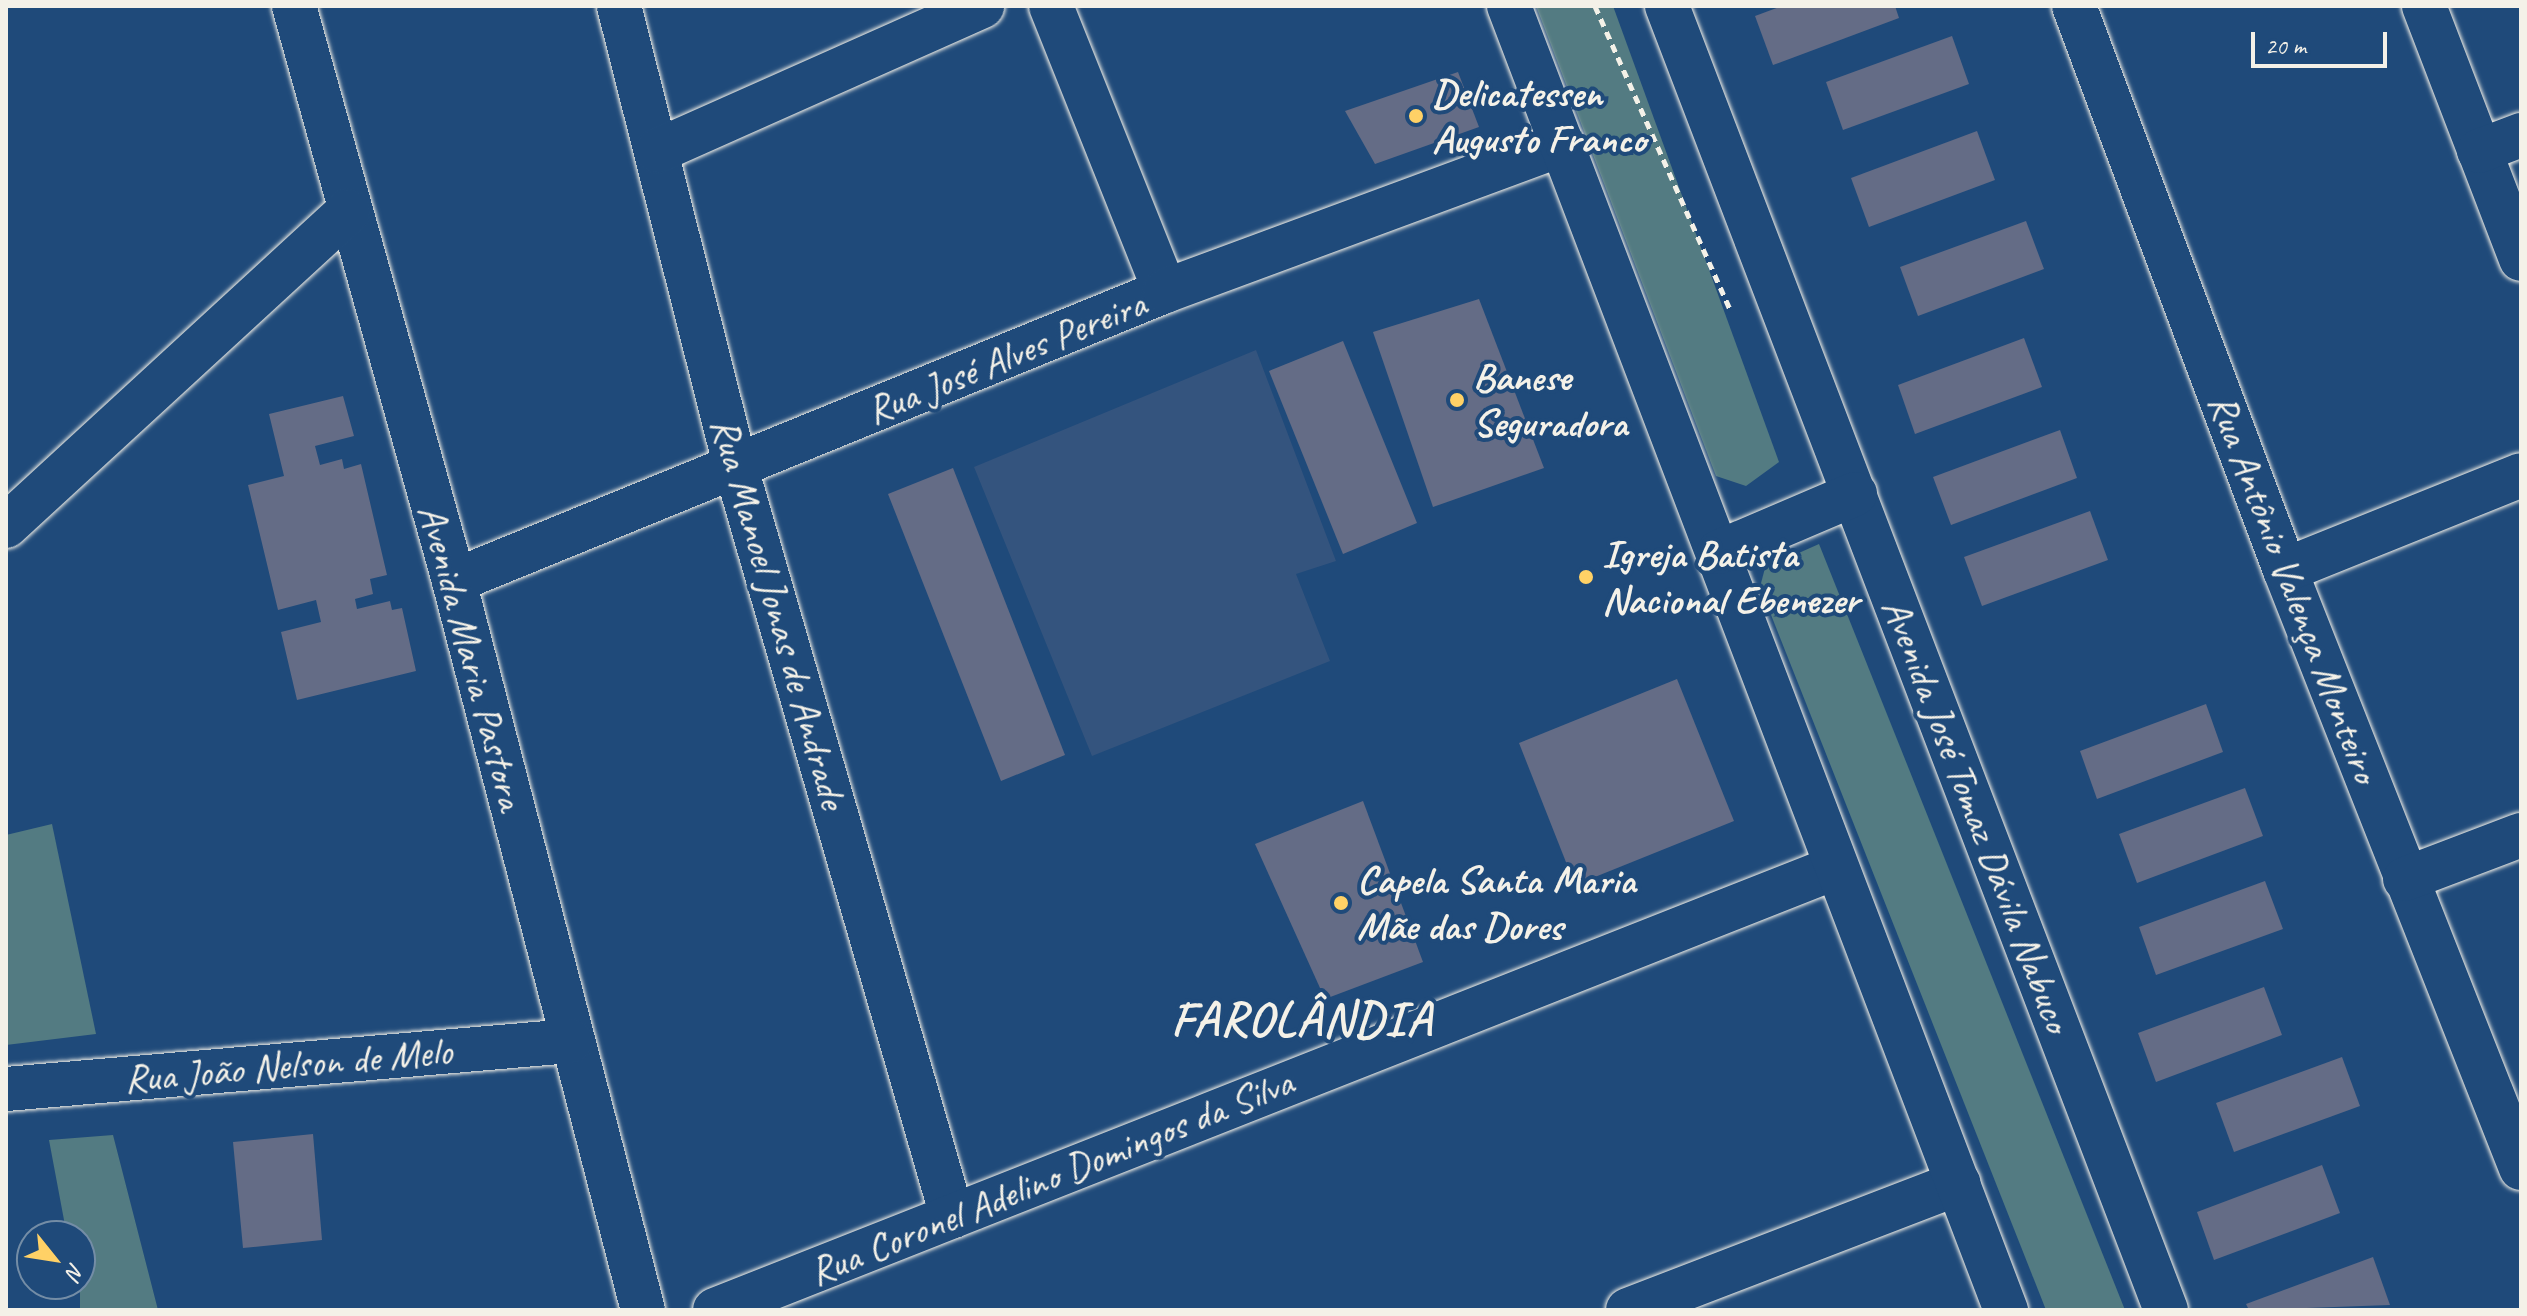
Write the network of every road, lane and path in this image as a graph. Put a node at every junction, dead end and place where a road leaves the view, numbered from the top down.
1 (294, 6) edge
2 (619, 6) edge
3 (982, 6) edge
4 (1051, 6) edge
5 (1509, 6) edge
6 (1667, 6) edge
7 (2074, 6) edge
8 (2424, 6) edge
9 (2521, 135) edge
10 (1563, 144) junction
11 (657, 151) junction
12 (2479, 151) junction
13 (348, 211) junction
14 (2521, 259) edge
15 (1165, 291) junction
16 (736, 468) junction
17 (2521, 475) edge
18 (1855, 494) junction
19 (6, 526) edge
20 (1719, 552) junction
21 (2285, 570) junction
22 (454, 581) junction
23 (2521, 835) edge
24 (1834, 868) junction
25 (2405, 879) junction
26 (571, 1041) junction
27 (6, 1089) edge
28 (2519, 1158) edge
29 (1958, 1183) junction
30 (952, 1216) junction
31 (643, 1310) edge
32 (715, 1310) edge
33 (1628, 1310) edge
34 (2006, 1310) edge
35 (2166, 1310) edge

1 - 13 street, Avenida Maria Pastora
2 - 11 street, Rua Manoel Jonas de Andrade
3 - 11 street
4 - 15 street
5 - 10 street
6 - 18 street, Avenida José Tomaz Dávila Nabuco
7 - 21 street, Rua Antônio Valença Monteiro
8 - 12 street
9 - 12 street
10 - 15 street, Rua José Alves Pereira
10 - 20 street
11 - 16 street, Rua Manoel Jonas de Andrade
12 - 14 street
13 - 19 street
13 - 22 street, Avenida Maria Pastora
15 - 16 street, Rua José Alves Pereira
16 - 22 street, Rua José Alves Pereira
16 - 30 street, Rua Manoel Jonas de Andrade
17 - 21 street
18 - 20 street
18 - 35 street, Avenida José Tomaz Dávila Nabuco
20 - 24 street
21 - 25 street, Rua Antônio Valença Monteiro
22 - 26 street, Avenida Maria Pastora
23 - 25 street
24 - 29 street
24 - 30 street, Rua Coronel Adelino Domingos da Silva
25 - 28 street, Rua Antônio Valença Monteiro
26 - 27 street, Rua João Nelson de Melo
26 - 31 street, Avenida Maria Pastora
29 - 33 street
29 - 34 street
30 - 32 street, Rua Coronel Adelino Domingos da Silva

